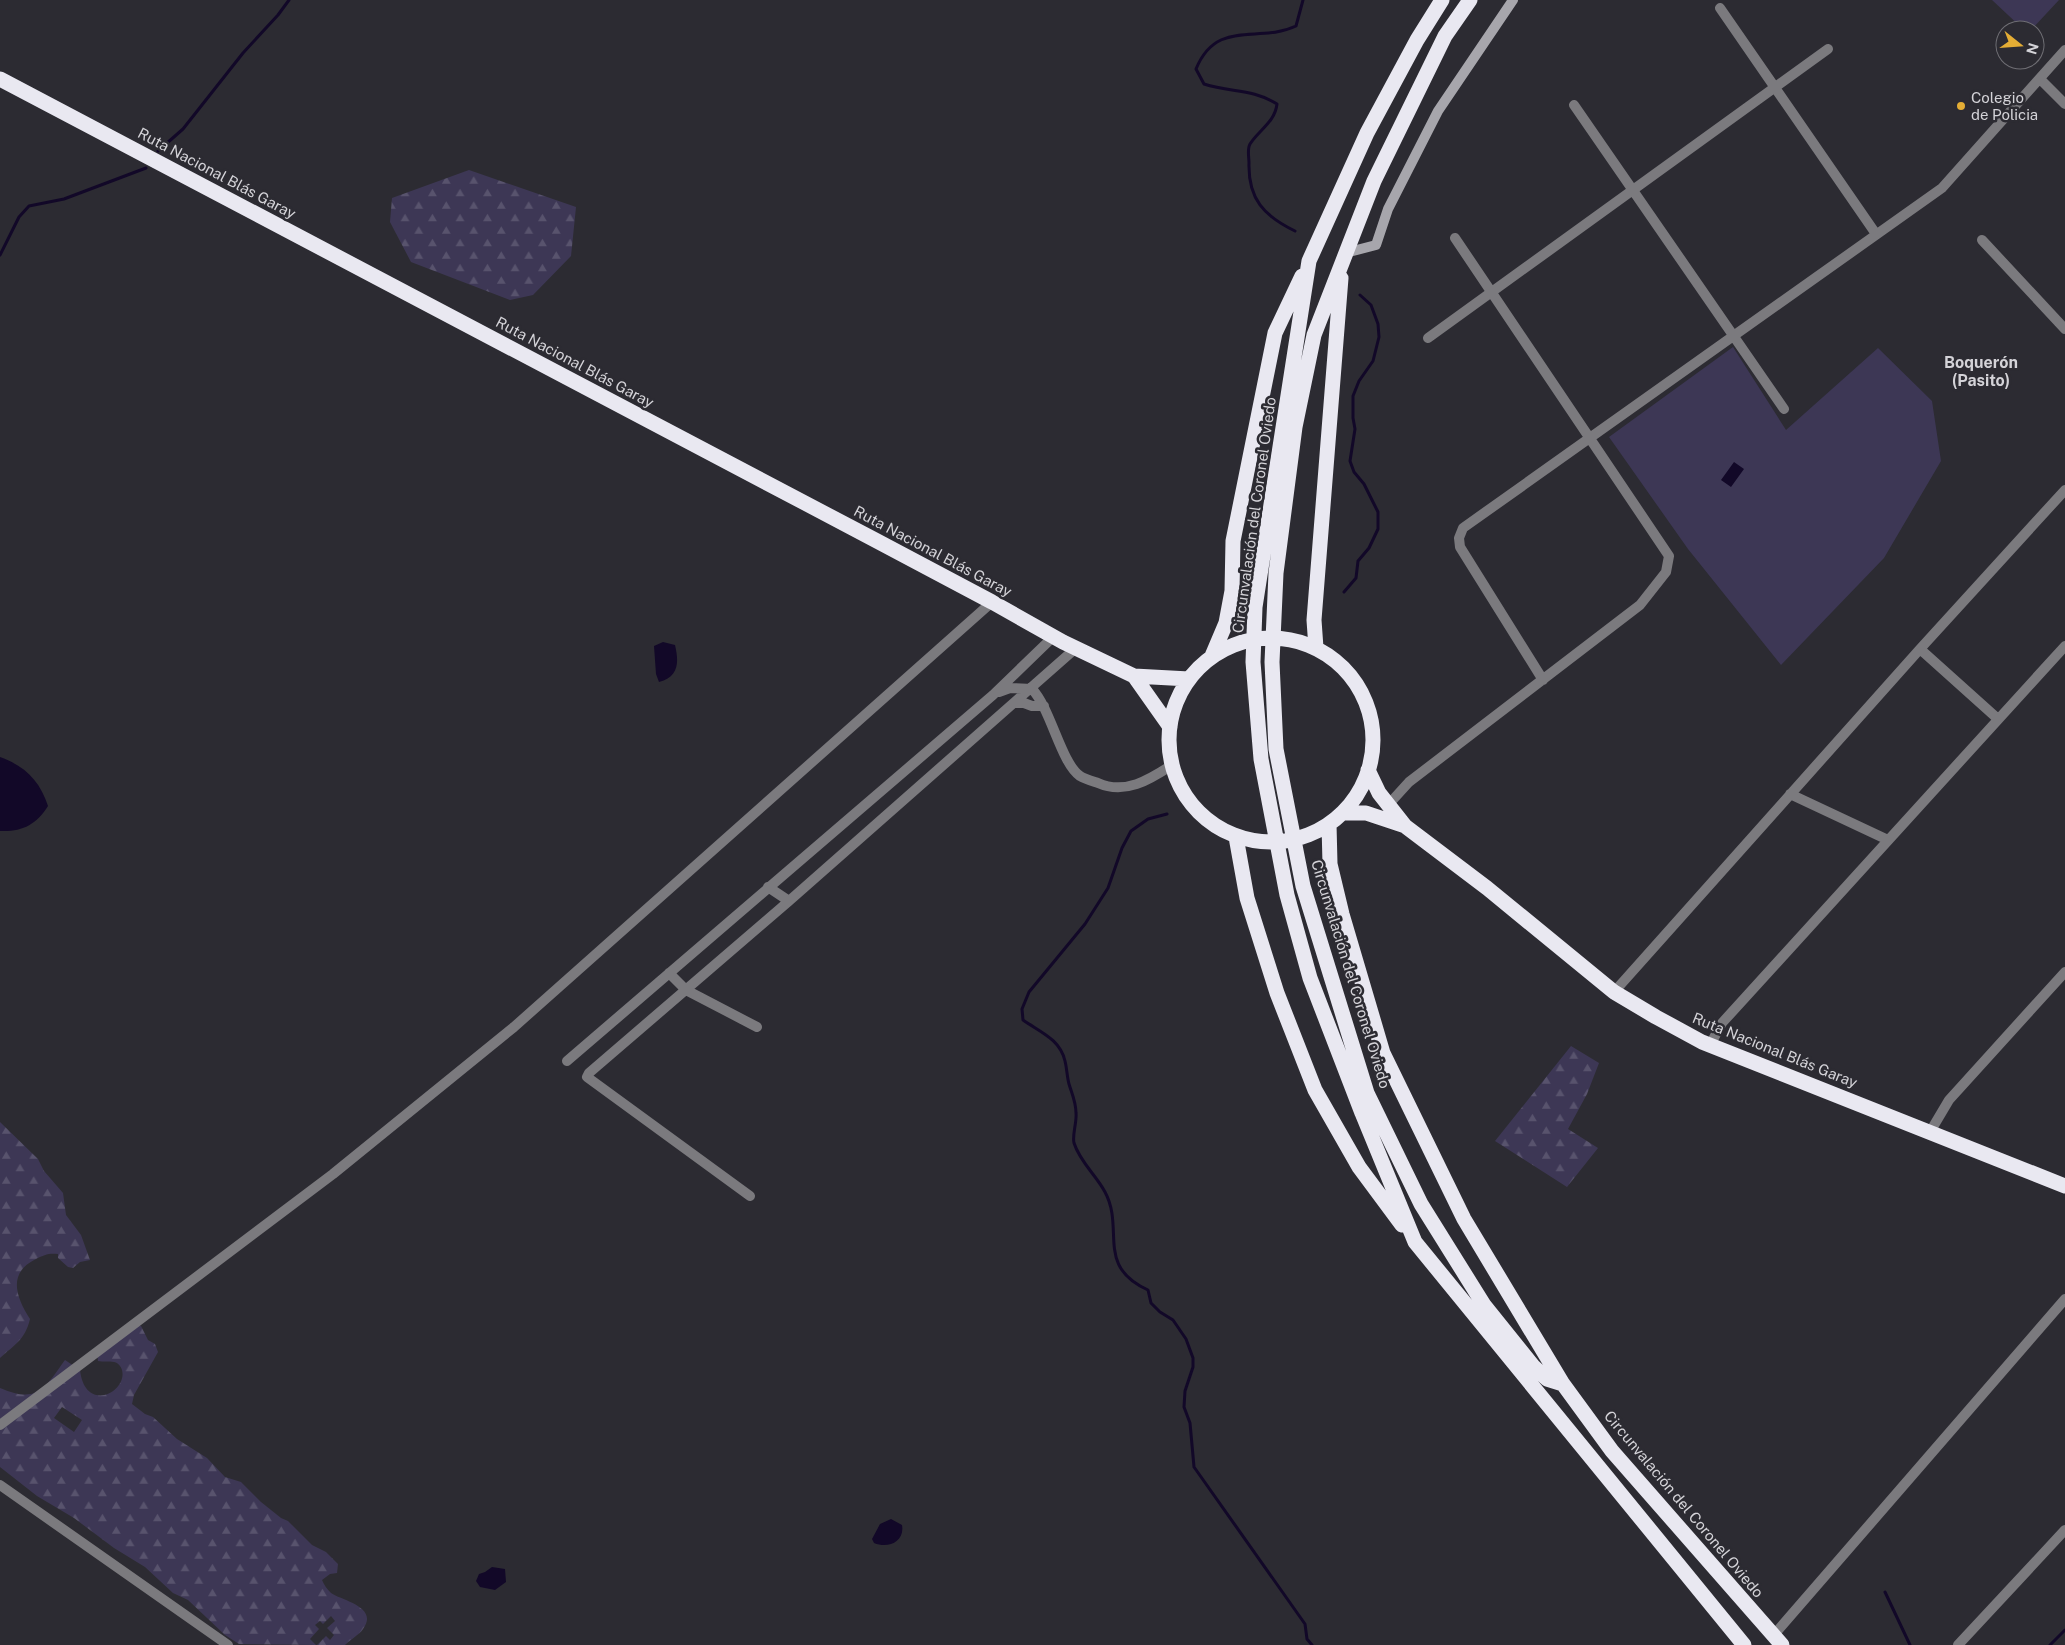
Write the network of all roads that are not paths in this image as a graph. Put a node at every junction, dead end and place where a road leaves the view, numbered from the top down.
1 (1442, 0) edge
2 (1470, 0) edge
3 (1513, 0) edge
4 (1720, 8) dead end
5 (1828, 49) dead end
6 (2065, 50) edge
7 (0, 78) edge
8 (2040, 79) junction
9 (1774, 88) junction
10 (2065, 104) edge
11 (1574, 105) dead end
12 (1632, 190) junction
13 (1876, 234) junction
14 (1454, 238) dead end
15 (1982, 240) dead end
16 (1343, 258) junction
17 (1309, 261) junction
18 (1491, 292) junction
19 (2065, 329) edge
20 (1733, 336) junction
21 (1428, 338) dead end
22 (1784, 409) dead end
23 (1590, 438) junction
24 (2065, 490) edge
25 (992, 602) junction
26 (1053, 637) junction
27 (2065, 646) edge
28 (1076, 648) junction
29 (1316, 648) junction
30 (1920, 649) junction
31 (1212, 656) junction
32 (1134, 676) junction
33 (1189, 679) junction
34 (1543, 680) junction
35 (1032, 689) junction
36 (993, 695) junction
37 (1016, 703) junction
38 (1044, 706) junction
39 (1998, 719) junction
40 (1170, 726) junction
41 (1172, 765) junction
42 (1368, 770) junction
43 (1790, 794) junction
44 (1389, 804) junction
45 (1343, 813) junction
46 (1329, 824) junction
47 (1405, 826) junction
48 (1236, 837) junction
49 (1888, 840) junction
50 (768, 887) junction
51 (789, 901) junction
52 (2065, 972) edge
53 (669, 973) junction
54 (686, 990) junction
55 (1614, 992) junction
56 (757, 1028) dead end
57 (1710, 1045) junction
58 (567, 1061) dead end
59 (1930, 1132) junction
60 (2065, 1186) edge
61 (750, 1196) dead end
62 (1415, 1242) junction
63 (2065, 1299) edge
64 (1563, 1384) junction
65 (0, 1425) edge
66 (0, 1485) edge
67 (2065, 1530) edge
68 (1778, 1640) edge
69 (228, 1645) edge
70 (1744, 1645) edge
71 (1958, 1645) edge

1 - 17 highway, Circunvalación del Coronel Oviedo
2 - 16 highway, Circunvalación del Coronel Oviedo
3 - 16 street
4 - 9 street
5 - 9 street
6 - 8 street
7 - 25 highway, Ruta Nacional Blás Garay
8 - 10 street
8 - 13 street
9 - 12 street
9 - 13 street
11 - 12 street
12 - 18 street
12 - 20 street
13 - 20 street
14 - 18 street
15 - 19 street
16 - 29 highway
16 - 64 highway, Circunvalación del Coronel Oviedo
17 - 31 highway
17 - 62 highway, Circunvalación del Coronel Oviedo
18 - 21 street
18 - 23 street
20 - 22 street
20 - 23 street
23 - 34 street
23 - 34 street
24 - 30 street
25 - 26 highway, Ruta Nacional Blás Garay
25 - 65 street
26 - 28 highway, Ruta Nacional Blás Garay
26 - 36 street
27 - 39 street
28 - 32 highway, Ruta Nacional Blás Garay
28 - 35 street
29 - 31 highway
29 - 42 highway
30 - 39 street
30 - 43 street
31 - 33 highway
32 - 33 highway, Ruta Nacional Blás Garay
32 - 40 highway, Ruta Nacional Blás Garay
33 - 40 highway
34 - 44 street
35 - 36 street
35 - 37 street
35 - 38 street
36 - 50 street
37 - 38 street
37 - 51 street
38 - 41 street
39 - 49 street
40 - 41 highway
41 - 48 highway
42 - 44 highway, Ruta Nacional Blás Garay
42 - 45 highway
43 - 49 street
43 - 55 street
44 - 47 highway, Ruta Nacional Blás Garay
45 - 46 highway
45 - 47 highway, Ruta Nacional Blás Garay
46 - 48 highway
46 - 64 highway
47 - 55 highway, Ruta Nacional Blás Garay
48 - 62 highway
49 - 57 street
50 - 51 street
50 - 53 street
51 - 54 street
52 - 59 street
53 - 54 street
53 - 58 street
54 - 56 street
54 - 61 street
55 - 57 highway, Ruta Nacional Blás Garay
57 - 59 highway, Ruta Nacional Blás Garay
59 - 60 highway, Ruta Nacional Blás Garay
62 - 70 highway, Circunvalación del Coronel Oviedo
63 - 68 street
64 - 68 highway, Circunvalación del Coronel Oviedo
66 - 69 street
67 - 71 street

